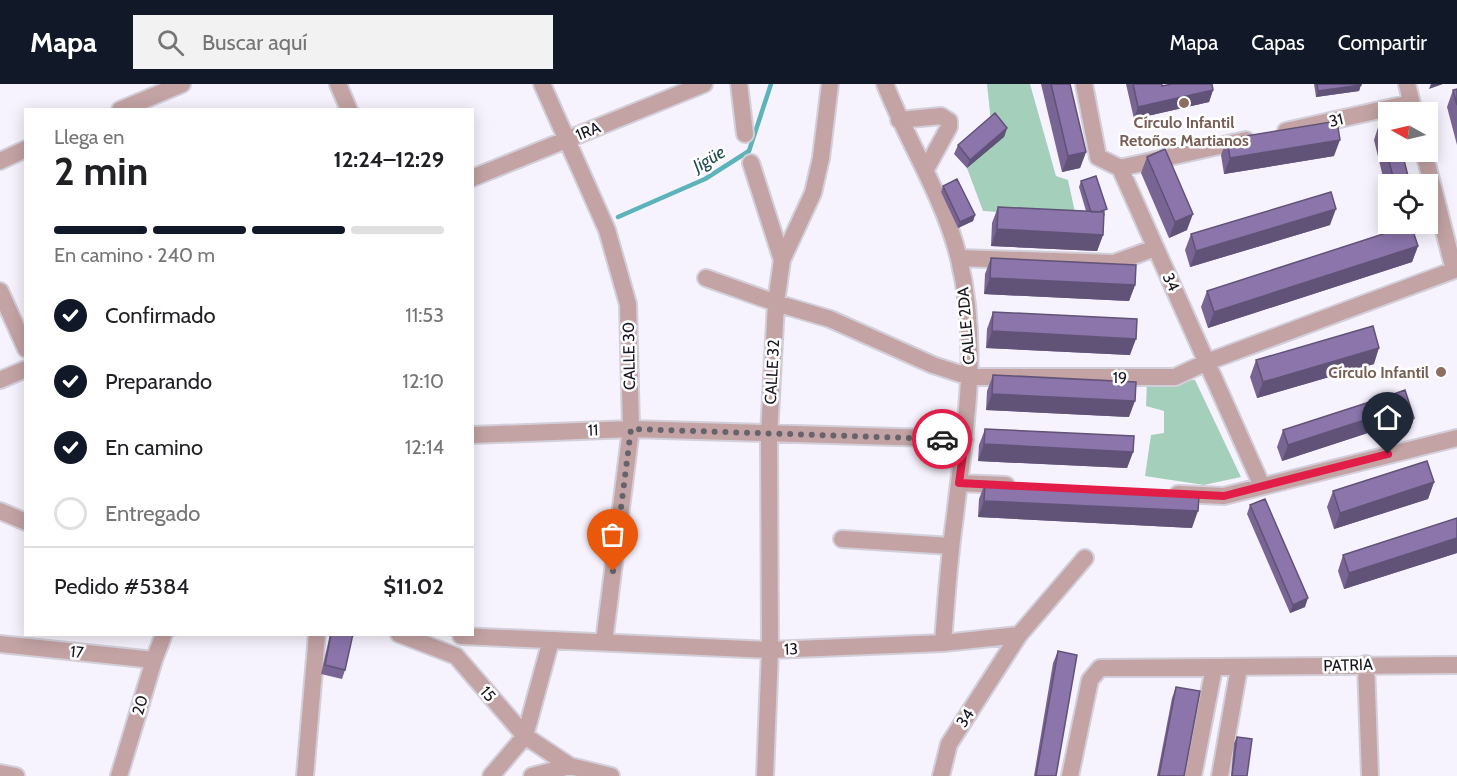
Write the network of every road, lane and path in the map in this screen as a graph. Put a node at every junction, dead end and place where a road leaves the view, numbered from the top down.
1 (182, 84) edge
2 (338, 84) edge
3 (542, 84) edge
4 (704, 84) edge
5 (739, 84) edge
6 (830, 84) edge
7 (885, 84) edge
8 (1084, 84) edge
9 (1407, 84) edge
10 (1411, 102) edge
11 (129, 108) edge
12 (349, 108) edge
13 (1378, 113) edge
14 (899, 120) junction
15 (745, 134) dead end
16 (566, 140) junction
17 (24, 150) edge
18 (0, 161) edge
19 (1427, 162) edge
20 (752, 163) dead end
21 (1120, 168) junction
22 (926, 169) junction
23 (474, 177) edge
24 (1155, 248) junction
25 (959, 258) junction
26 (782, 260) junction
27 (1455, 270) edge
28 (706, 278) dead end
29 (0, 291) edge
30 (776, 303) junction
31 (24, 345) edge
32 (1208, 362) junction
33 (24, 370) edge
34 (970, 377) junction
35 (0, 380) edge
36 (631, 429) junction
37 (474, 435) edge
38 (769, 435) junction
39 (1457, 438) edge
40 (965, 440) junction
41 (959, 483) junction
42 (1028, 486) edge
43 (1263, 486) junction
44 (1167, 493) edge
45 (2, 516) edge
46 (24, 522) edge
47 (842, 539) dead end
48 (951, 546) junction
49 (1085, 558) dead end
50 (1019, 635) junction
51 (163, 636) edge
52 (317, 636) edge
53 (404, 636) edge
54 (461, 636) edge
55 (474, 636) edge
56 (551, 640) junction
57 (604, 642) junction
58 (943, 643) junction
59 (0, 644) edge
60 (770, 650) junction
61 (456, 656) junction
62 (154, 660) junction
63 (1366, 664) junction
64 (1457, 665) edge
65 (1214, 668) junction
66 (1239, 668) junction
67 (525, 736) junction
68 (570, 766) junction
69 (0, 773) edge
70 (16, 776) edge
71 (119, 776) edge
72 (305, 776) edge
73 (492, 776) edge
74 (532, 776) edge
75 (611, 776) edge
76 (765, 776) edge
77 (941, 776) edge
78 (1070, 776) edge
79 (1193, 776) edge
80 (1220, 776) edge
81 (1370, 776) edge

1 - 11 street
2 - 12 street
3 - 16 street, CALLE 30
4 - 16 street, 1RA
5 - 15 street
6 - 26 street, CALLE 32
7 - 14 street, CALLE 2DA
8 - 21 street
9 - 10 street
13 - 21 street, 31
14 - 22 street, CALLE 2DA
14 - 22 street
16 - 23 street, 1RA
16 - 36 street, CALLE 30
17 - 18 street
19 - 27 street
20 - 26 street
21 - 24 street, 34
22 - 25 street, CALLE 2DA
24 - 25 street
24 - 32 street, 34
25 - 34 street, CALLE 2DA
26 - 30 street, CALLE 32
27 - 32 street, 19
28 - 30 street, 19
29 - 31 street
30 - 34 street, 19
30 - 38 street, CALLE 32
32 - 34 street, 19
32 - 43 street, 34
33 - 35 street
34 - 40 street, CALLE 2DA
36 - 37 street, 11
36 - 38 street, 11
36 - 57 street, CALLE 30
38 - 40 street, 11
38 - 60 street, CALLE 32
39 - 43 street
40 - 41 street, CALLE 2DA
41 - 42 street
41 - 48 street, CALLE 2DA
43 - 44 street
45 - 46 street
47 - 48 street
48 - 58 street
49 - 50 street
50 - 58 street, 13
50 - 77 street, 34
51 - 62 street, 20
52 - 72 street
53 - 61 street, 15
54 - 61 street
55 - 56 street, 13
56 - 57 street, 13
56 - 67 street
57 - 60 street, 13
58 - 60 street, 13
59 - 62 street, 17
60 - 76 street, CALLE 32
61 - 67 street, 15
62 - 71 street, 20
63 - 64 street, PATRIA
63 - 66 street, PATRIA
63 - 81 street
65 - 66 street, PATRIA
65 - 78 street, PATRIA
65 - 79 street
66 - 80 street
67 - 68 street, 15
67 - 73 street
68 - 74 street
68 - 75 street
69 - 70 street

